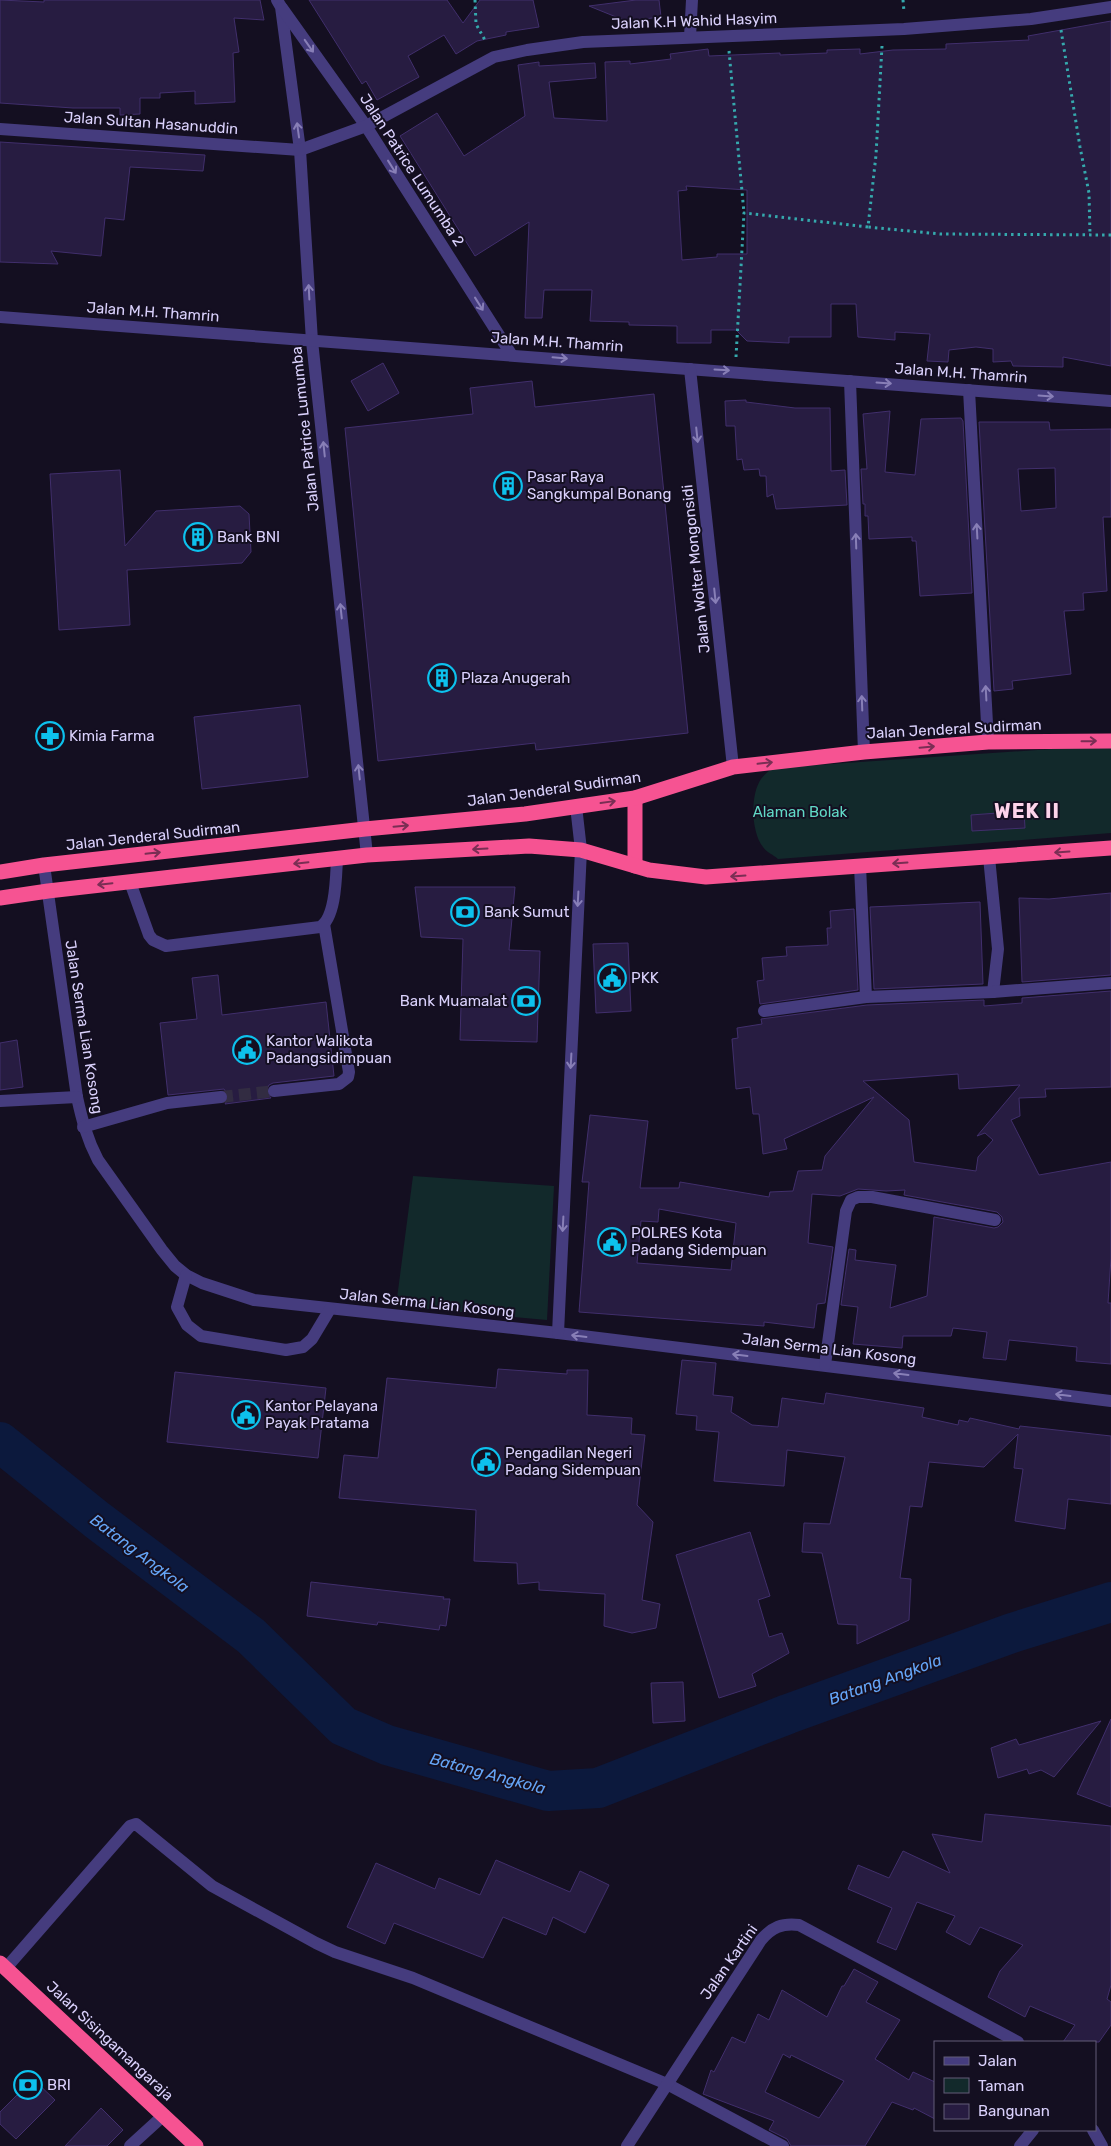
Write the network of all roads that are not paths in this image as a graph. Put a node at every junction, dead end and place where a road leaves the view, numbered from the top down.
1 (692, 0) edge
2 (279, 3) edge
3 (1111, 7) edge
4 (690, 37) junction
5 (366, 126) junction
6 (0, 129) edge
7 (300, 150) junction
8 (0, 317) edge
9 (312, 341) junction
10 (511, 354) junction
11 (690, 369) junction
12 (850, 381) junction
13 (969, 390) junction
14 (1111, 401) edge
15 (1111, 740) edge
16 (988, 742) junction
17 (864, 752) junction
18 (733, 767) junction
19 (634, 798) junction
20 (576, 806) junction
21 (365, 830) junction
22 (1111, 848) edge
23 (581, 850) junction
24 (367, 856) junction
25 (989, 857) junction
26 (337, 859) junction
27 (44, 866) junction
28 (635, 866) junction
29 (860, 866) junction
30 (1, 870) edge
31 (130, 882) junction
32 (48, 891) junction
33 (0, 898) edge
34 (324, 924) junction
35 (1111, 983) edge
36 (993, 992) junction
37 (866, 997) junction
38 (764, 1011) dead end
39 (274, 1091) tunnel mouth
40 (77, 1097) junction
41 (221, 1097) tunnel mouth
42 (0, 1101) edge
43 (83, 1127) junction
44 (995, 1220) dead end
45 (186, 1275) junction
46 (330, 1309) junction
47 (558, 1333) junction
48 (825, 1365) junction
49 (1111, 1401) edge
50 (3, 1965) edge
51 (1016, 2041) edge
52 (667, 2084) junction
53 (164, 2115) junction
54 (1032, 2131) edge
55 (1094, 2131) edge
56 (130, 2146) edge
57 (196, 2146) edge
58 (627, 2146) edge
59 (783, 2146) edge
60 (1020, 2146) edge
61 (1102, 2146) edge

1 - 4 street
2 -> 5 street, Jalan Patrice Lumumba 2
7 -> 2 street, Jalan Patrice Lumumba
3 - 4 street, Jalan K.H Wahid Hasyim
4 - 5 street, Jalan K.H Wahid Hasyim
5 - 7 street, Jalan K.H Wahid Hasyim
5 -> 10 street, Jalan Patrice Lumumba 2
6 - 7 street, Jalan Sultan Hasanuddin
9 -> 7 street, Jalan Patrice Lumumba
8 - 9 street, Jalan M.H. Thamrin
9 - 10 street, Jalan M.H. Thamrin
21 -> 9 street, Jalan Patrice Lumumba
10 -> 11 street, Jalan M.H. Thamrin
11 -> 12 street, Jalan M.H. Thamrin
11 -> 18 street, Jalan Wolter Mongonsidi
12 -> 13 street, Jalan M.H. Thamrin
17 -> 12 street
13 -> 14 street, Jalan M.H. Thamrin
16 -> 13 street
16 -> 15 highway, Jalan Jenderal Sudirman
17 -> 16 highway, Jalan Jenderal Sudirman
18 -> 17 highway, Jalan Jenderal Sudirman
18 - 19 highway, Jalan Jenderal Sudirman
20 -> 19 highway, Jalan Jenderal Sudirman
19 - 28 highway
21 -> 20 highway, Jalan Jenderal Sudirman
20 - 23 street
21 - 24 street, Jalan Patrice Lumumba
27 -> 21 highway, Jalan Jenderal Sudirman
22 -> 25 highway
23 -> 24 highway
23 - 28 highway
23 -> 47 street
24 - 26 highway
25 -> 29 highway
25 - 36 street
26 -> 31 highway
26 - 34 street
27 - 30 highway, Jalan Jenderal Sudirman
27 - 32 street, Jalan Serma Lian Kosong
29 -> 28 highway
29 - 37 street
31 -> 32 highway
31 - 34 street
32 - 33 highway
32 - 40 street, Jalan Serma Lian Kosong
34 - 39 street
35 - 36 street
36 - 37 street
37 - 38 street
40 - 42 street
40 - 43 street, Jalan Serma Lian Kosong
41 - 43 street
43 - 45 street, Jalan Serma Lian Kosong
44 - 48 street
45 - 46 street, Jalan Serma Lian Kosong
45 - 46 street
46 - 47 street, Jalan Serma Lian Kosong
48 -> 47 street, Jalan Serma Lian Kosong
49 -> 48 street, Jalan Serma Lian Kosong
50 - 52 street
50 - 53 highway, Jalan Sisingamangaraja
51 - 52 street, Jalan Kartini
52 - 58 street, Jalan Kartini
52 - 59 street
53 - 56 street
53 - 57 highway, Jalan Sisingamangaraja
54 - 60 street
55 - 61 street

